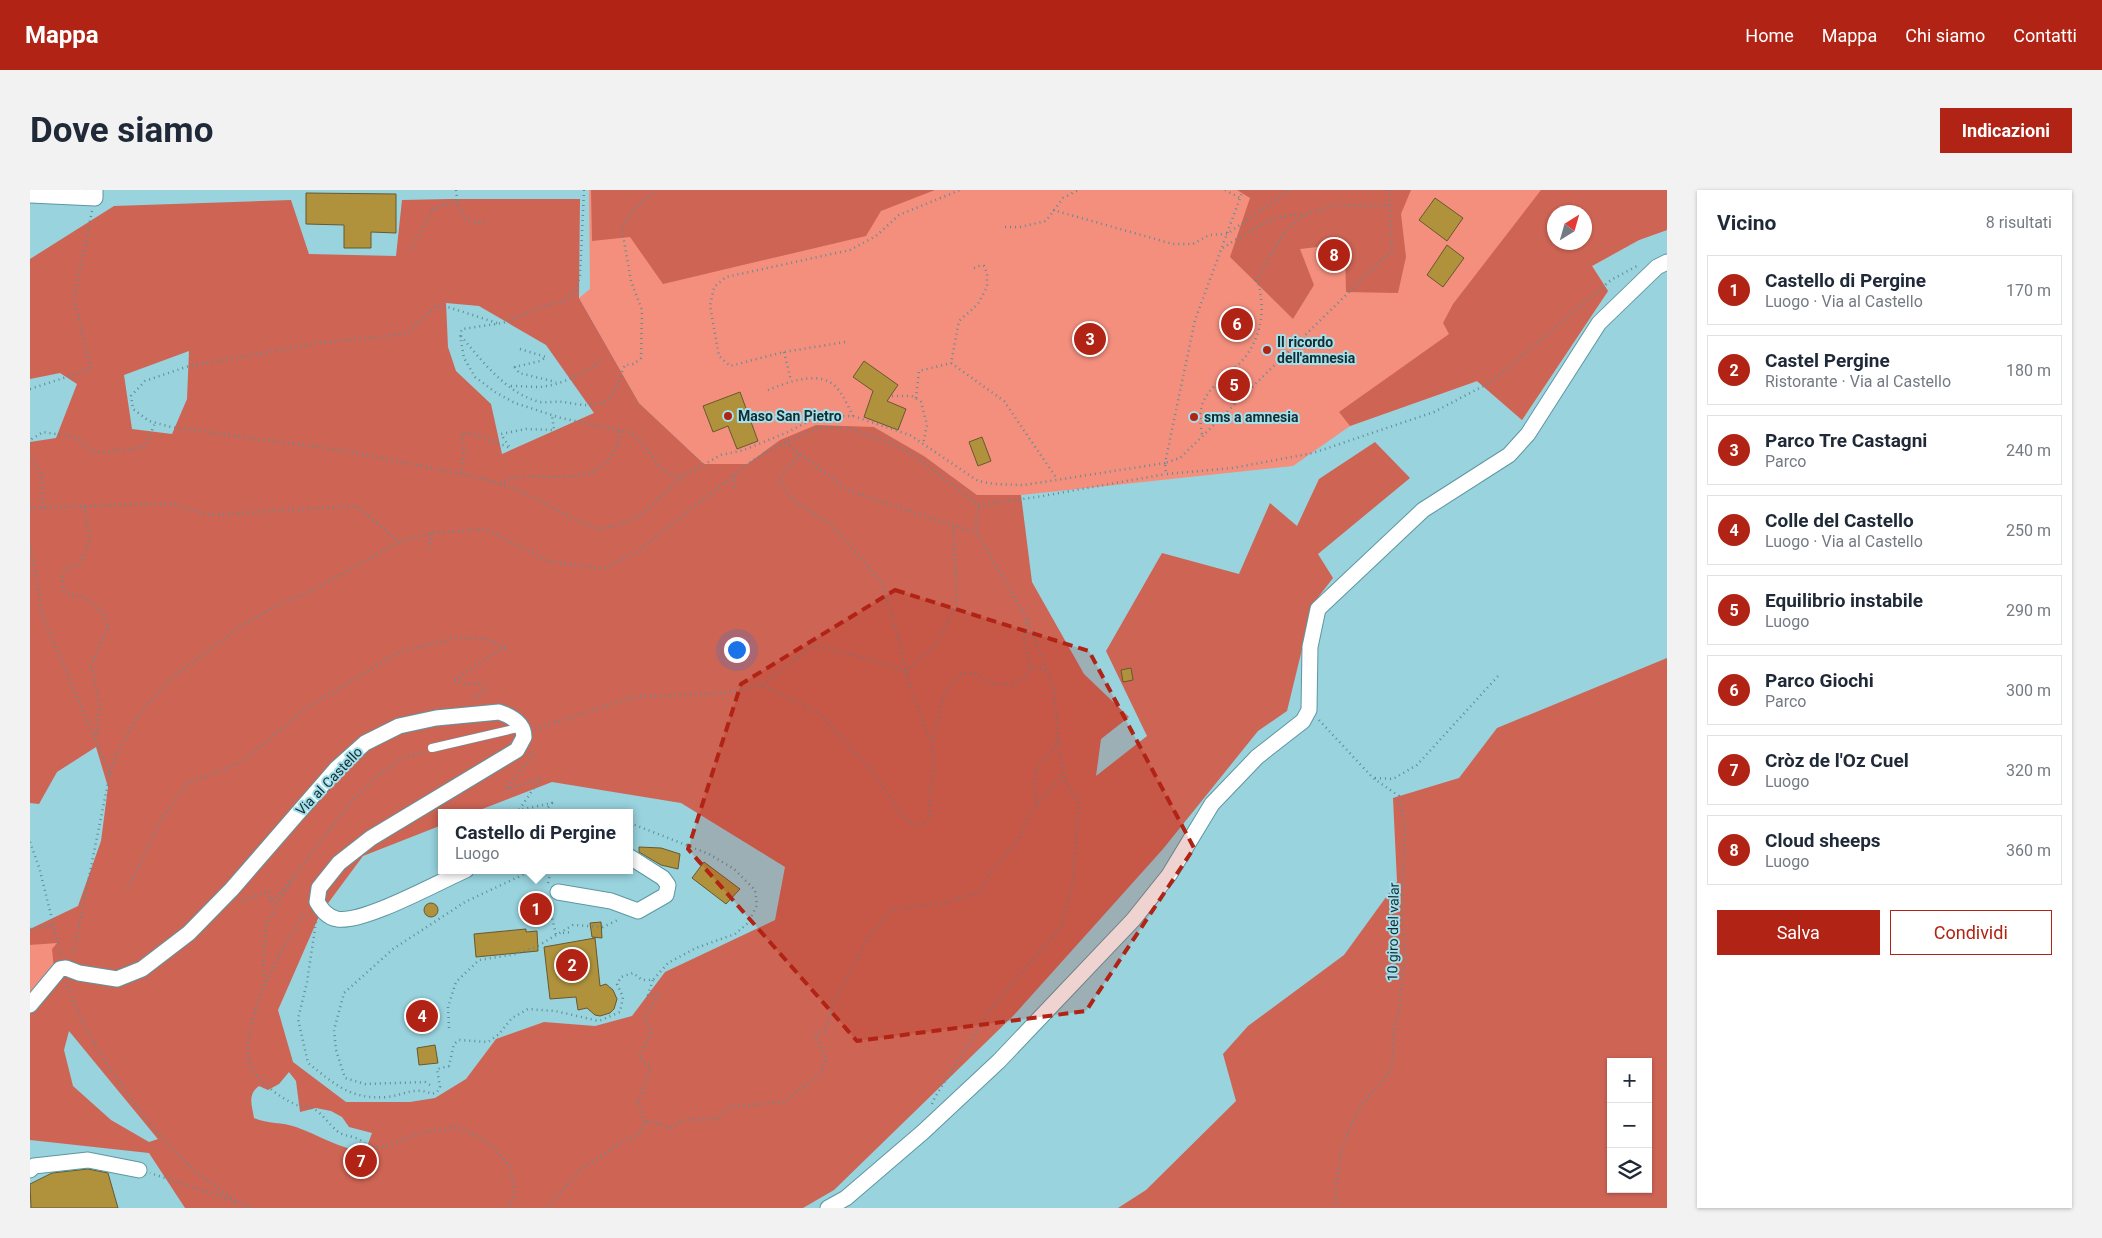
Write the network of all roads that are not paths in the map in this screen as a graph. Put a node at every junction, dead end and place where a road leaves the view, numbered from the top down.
1 (30, 194) edge
2 (95, 194) edge
3 (1667, 262) edge
4 (523, 734) junction
5 (432, 748) road end
6 (633, 858) edge
7 (457, 874) edge
8 (558, 892) dead end
9 (30, 1004) edge
10 (30, 1170) edge
11 (139, 1170) road end
12 (828, 1208) edge

1 - 2 street
3 - 12 street
4 - 5 lane
4 - 7 street
4 - 9 street, Via al Castello
6 - 8 street
10 - 11 street

